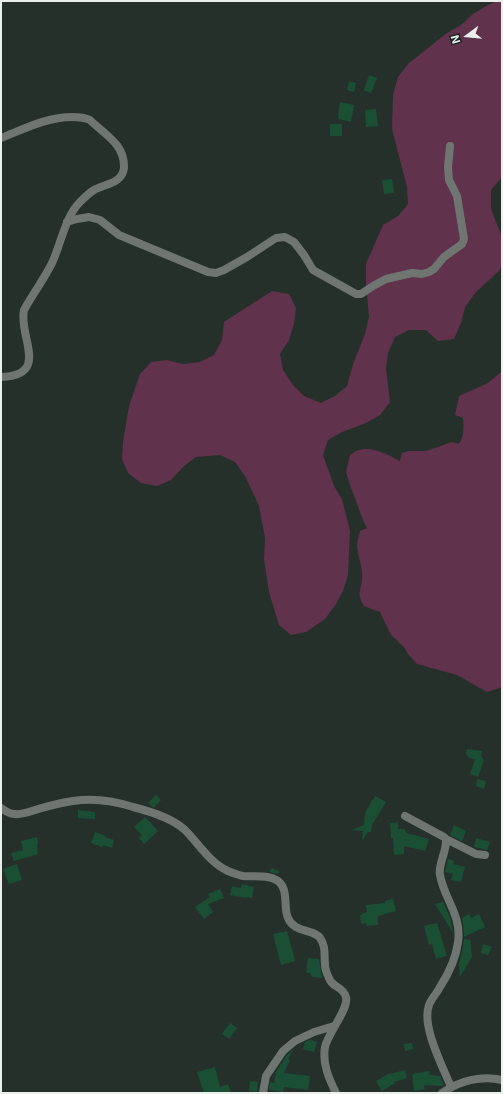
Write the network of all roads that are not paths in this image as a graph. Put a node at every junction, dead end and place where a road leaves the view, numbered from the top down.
1 (1, 138) edge
2 (450, 146) dead end
3 (67, 222) junction
4 (1, 377) edge
5 (1, 808) edge
6 (405, 816) dead end
7 (446, 839) junction
8 (485, 855) dead end
9 (334, 1026) junction
10 (502, 1080) edge
11 (451, 1087) junction
12 (263, 1093) edge
13 (336, 1093) edge
14 (442, 1093) edge

1 - 3 street
2 - 3 street
3 - 4 street
5 - 9 street
6 - 7 street
7 - 8 street
7 - 11 street
9 - 12 street
9 - 13 street
10 - 11 street
11 - 14 street

